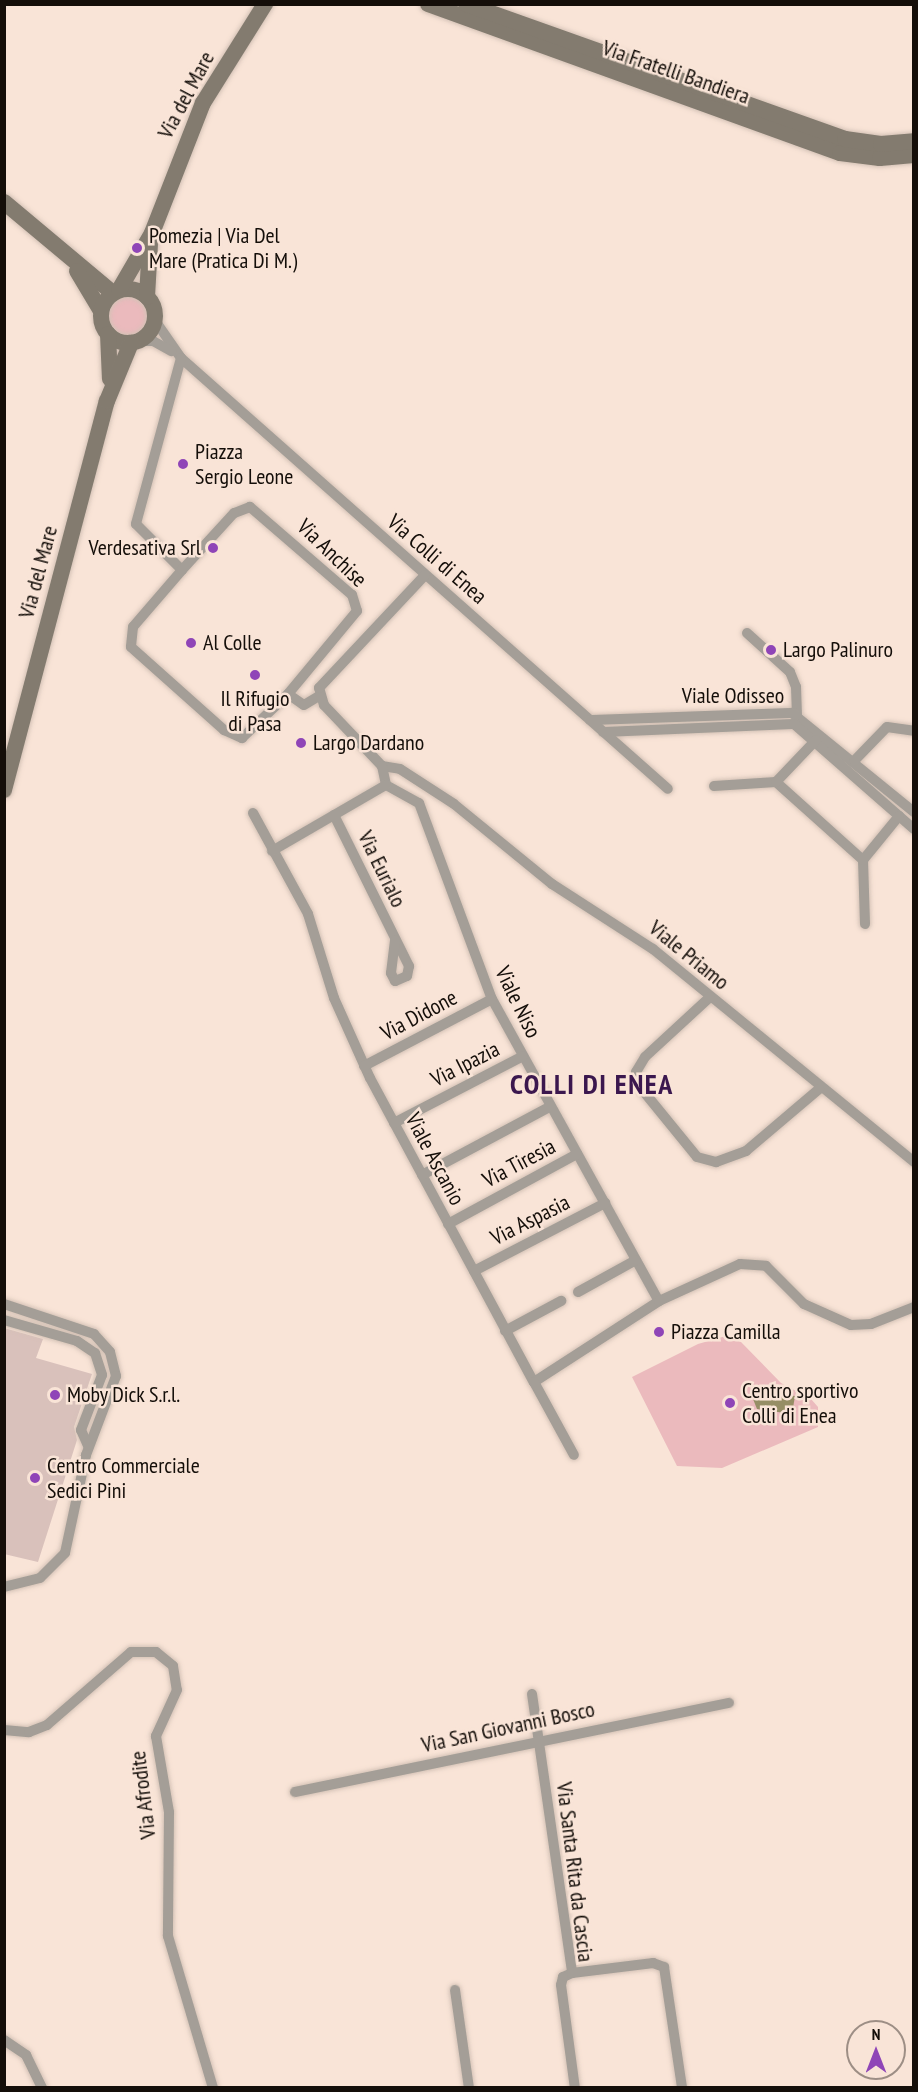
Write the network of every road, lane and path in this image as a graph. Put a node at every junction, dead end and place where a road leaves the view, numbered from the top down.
1 (270, 4) edge
2 (428, 4) edge
3 (466, 4) edge
4 (261, 11) edge
5 (914, 141) edge
6 (914, 155) edge
7 (4, 202) edge
8 (152, 233) junction
9 (68, 258) junction
10 (116, 292) junction
11 (147, 297) junction
12 (101, 311) junction
13 (154, 318) junction
14 (108, 334) junction
15 (134, 342) junction
16 (181, 358) junction
17 (107, 401) junction
18 (182, 570) junction
19 (425, 575) junction
20 (747, 633) dead end
21 (288, 694) junction
22 (319, 696) junction
23 (737, 712) junction
24 (797, 715) junction
25 (590, 720) junction
26 (739, 724) junction
27 (914, 731) edge
28 (603, 732) junction
29 (816, 740) junction
30 (854, 761) junction
31 (382, 766) junction
32 (776, 782) junction
33 (386, 784) junction
34 (714, 786) dead end
35 (668, 789) dead end
36 (4, 790) edge
37 (432, 790) junction
38 (419, 803) junction
39 (914, 812) edge
40 (254, 813) dead end
41 (334, 815) junction
42 (898, 816) junction
43 (914, 829) edge
44 (272, 850) junction
45 (863, 861) junction
46 (865, 924) dead end
47 (395, 940) dead end
48 (710, 997) junction
49 (492, 999) junction
50 (523, 1056) junction
51 (364, 1066) junction
52 (819, 1089) junction
53 (551, 1106) junction
54 (394, 1123) junction
55 (578, 1154) junction
56 (914, 1162) edge
57 (422, 1175) junction
58 (605, 1203) junction
59 (448, 1224) junction
60 (636, 1260) junction
61 (474, 1271) junction
62 (578, 1292) dead end
63 (561, 1301) dead end
64 (660, 1301) junction
65 (4, 1304) edge
66 (914, 1307) edge
67 (4, 1320) edge
68 (505, 1331) junction
69 (534, 1382) junction
70 (88, 1446) junction
71 (574, 1455) dead end
72 (4, 1587) edge
73 (532, 1694) dead end
74 (729, 1703) dead end
75 (4, 1730) edge
76 (538, 1739) junction
77 (295, 1792) dead end
78 (572, 1973) junction
79 (455, 1990) dead end
80 (4, 2040) edge
81 (42, 2088) edge
82 (213, 2088) edge
83 (469, 2088) edge
84 (575, 2088) edge
85 (681, 2088) edge

1 - 4 street, Via del Mare
2 - 6 street, Via Fratelli Bandiera
3 - 5 street, Via Fratelli Bandiera
4 - 8 street, Via del Mare
7 - 9 street
8 - 10 street, Via del Mare
8 - 11 street, Via del Mare
9 - 10 street
9 - 12 street
10 - 11 street
10 - 12 street
11 - 13 street
12 - 14 street
13 - 15 street
13 - 16 street, Via Colli di Enea
14 - 15 street
14 - 17 street, Via del Mare
15 - 16 street, Via Colli di Enea
15 - 17 street, Via del Mare
16 - 18 street
16 - 19 street, Via Colli di Enea
17 - 36 street, Via del Mare
18 - 21 street, Via Anchise
18 - 21 street, Via Anchise
19 - 22 street
19 - 25 street, Via Colli di Enea
20 - 24 street
21 - 22 street
22 - 31 street
23 - 24 street, Viale Odisseo
23 - 25 street, Viale Odisseo
23 - 26 street
24 - 30 street, Viale Odisseo
25 - 28 street, Via Colli di Enea
26 - 28 street, Viale Odisseo
26 - 29 street, Viale Odisseo
27 - 30 street
28 - 35 street, Via Colli di Enea
29 - 32 street
29 - 42 street, Viale Odisseo
30 - 39 street, Viale Odisseo
31 - 33 street
31 - 37 street, Viale Priamo
32 - 34 street
32 - 45 street
33 - 38 street
33 - 41 street
37 - 38 street
37 - 48 street, Viale Priamo
38 - 49 street, Viale Niso
40 - 44 street, Viale Ascanio
41 - 44 street
41 - 47 street, Via Eurialo
42 - 43 street, Viale Odisseo
42 - 45 street
44 - 51 street, Viale Ascanio
45 - 46 street
48 - 52 street, Viale Priamo
48 - 52 street
49 - 50 street, Viale Niso
49 - 51 street, Via Didone
50 - 53 street, Viale Niso
50 - 54 street, Via Ipazia
51 - 54 street, Viale Ascanio
52 - 56 street, Viale Priamo
53 - 55 street, Viale Niso
53 - 57 street
54 - 57 street, Viale Ascanio
55 - 58 street, Viale Niso
55 - 59 street, Via Tiresia
57 - 59 street, Viale Ascanio
58 - 60 street, Viale Niso
58 - 61 street, Via Aspasia
59 - 61 street, Viale Ascanio
60 - 62 street
60 - 64 street, Viale Niso
61 - 68 street, Viale Ascanio
63 - 68 street
64 - 66 street
64 - 69 street
65 - 70 street
67 - 70 street
68 - 69 street, Viale Ascanio
69 - 71 street, Viale Ascanio
70 - 72 street
73 - 76 street, Via Santa Rita da Cascia
74 - 76 street, Via San Giovanni Bosco
75 - 82 street, Via Afrodite
76 - 77 street, Via San Giovanni Bosco
76 - 78 street, Via Santa Rita da Cascia
78 - 84 street, Via Santa Rita da Cascia
78 - 85 street
79 - 83 street
80 - 81 street

